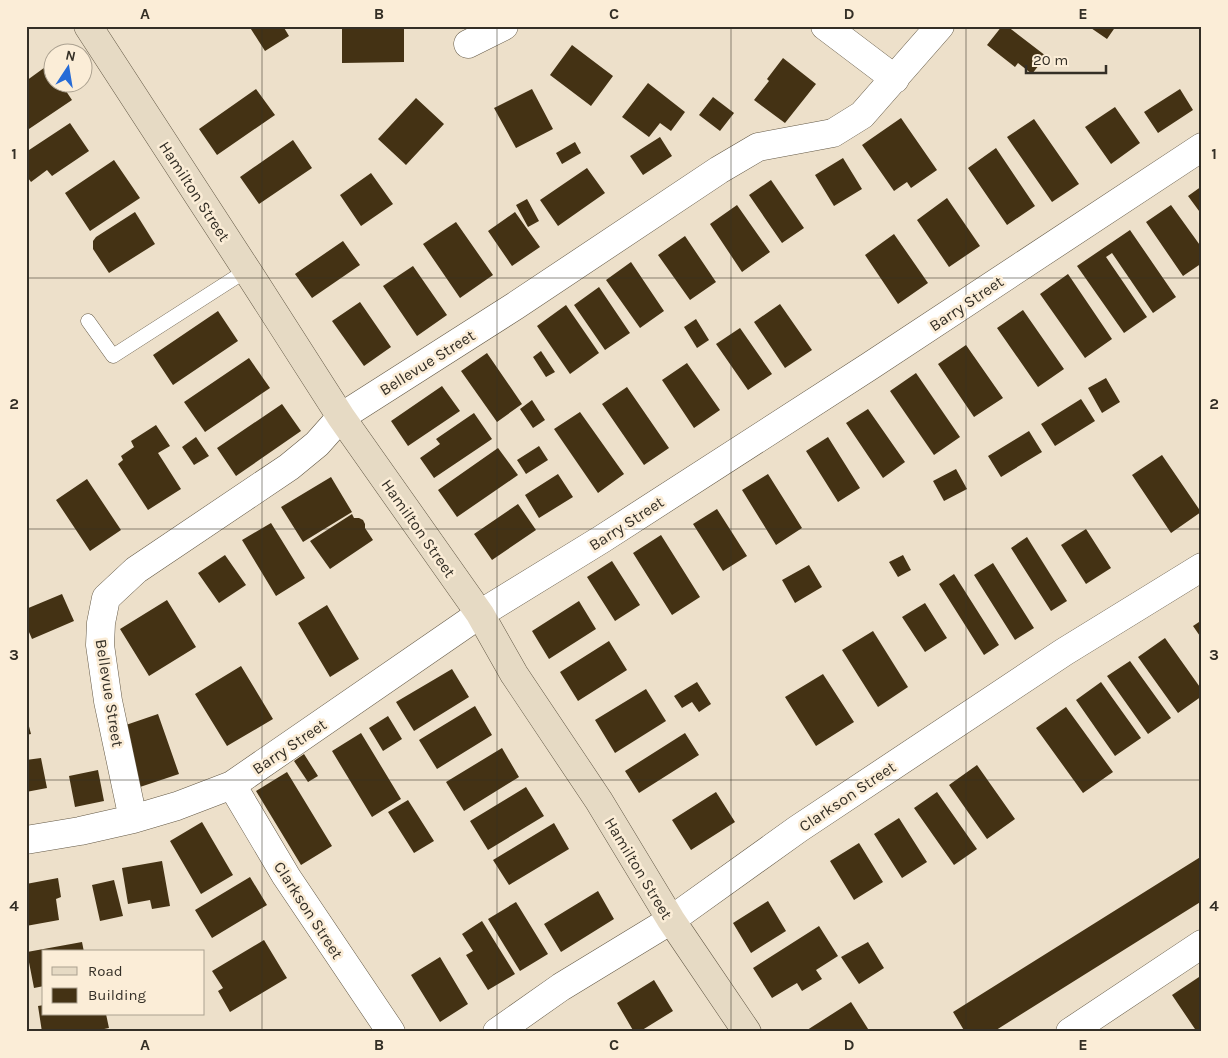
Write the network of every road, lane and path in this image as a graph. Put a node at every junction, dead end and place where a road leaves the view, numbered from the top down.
1 (88, 26) edge
2 (504, 26) edge
3 (825, 26) edge
4 (940, 26) edge
5 (468, 44) dead end
6 (895, 79) junction
7 (1202, 147) edge
8 (247, 270) junction
9 (88, 321) dead end
10 (340, 417) junction
11 (1202, 567) edge
12 (480, 614) junction
13 (232, 785) junction
14 (133, 819) junction
15 (26, 840) edge
16 (672, 920) junction
17 (1202, 944) edge
18 (391, 1032) edge
19 (497, 1032) edge
20 (747, 1032) edge
21 (1070, 1032) edge

1 - 8 street, Hamilton Street
2 - 5 street
3 - 6 street
4 - 6 street, Bellevue Street
6 - 10 street, Bellevue Street
7 - 12 street, Barry Street
8 - 9 lane
8 - 10 street, Hamilton Street
10 - 12 street, Hamilton Street
10 - 14 street, Bellevue Street
11 - 16 street, Clarkson Street
12 - 13 street, Barry Street
12 - 16 street, Hamilton Street
13 - 14 street, Barry Street
13 - 18 street, Clarkson Street
14 - 15 street, Barry Street
16 - 19 street, Clarkson Street
16 - 20 street, Hamilton Street
17 - 21 street

